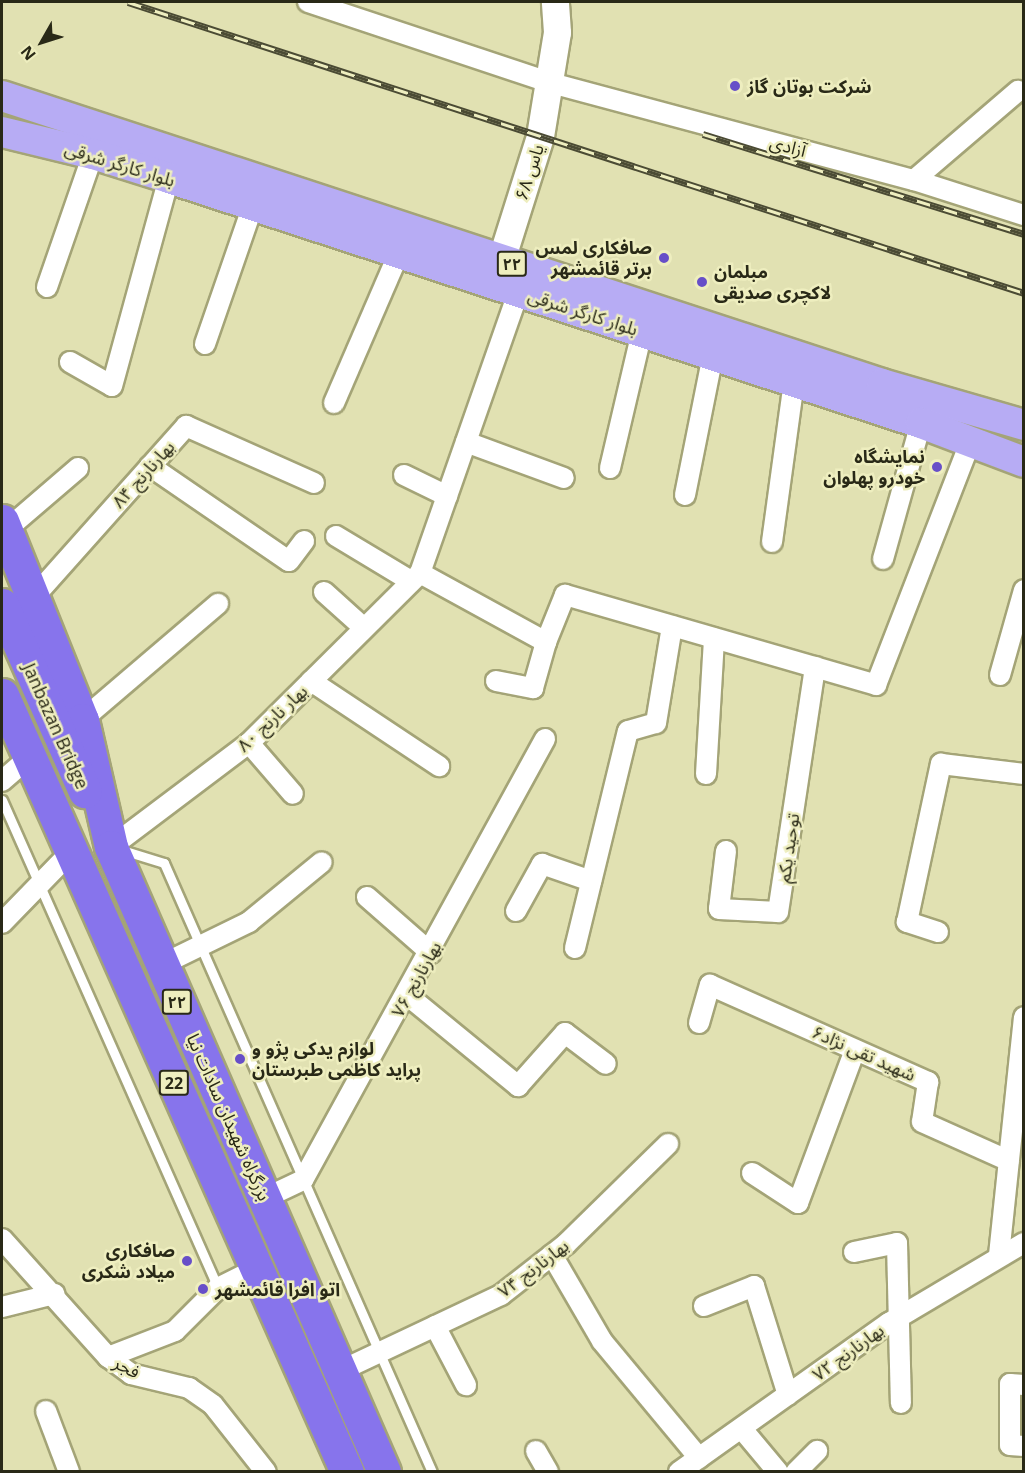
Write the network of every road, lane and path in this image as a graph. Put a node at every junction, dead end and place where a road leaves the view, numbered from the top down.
1 (308, 2) edge
2 (555, 2) edge
3 (551, 83) junction
4 (1018, 91) dead end
5 (2, 96) edge
6 (2, 132) edge
7 (93, 154) junction
8 (169, 178) junction
9 (914, 180) junction
10 (253, 205) junction
11 (1023, 214) edge
12 (399, 253) junction
13 (501, 260) junction
14 (47, 287) dead end
15 (519, 291) junction
16 (642, 332) junction
17 (205, 344) dead end
18 (713, 355) junction
19 (70, 362) dead end
20 (794, 382) junction
21 (334, 403) dead end
22 (921, 423) junction
23 (1023, 425) edge
24 (466, 442) junction
25 (970, 443) junction
26 (1023, 462) edge
27 (150, 466) junction
28 (78, 468) dead end
29 (609, 468) dead end
30 (405, 475) dead end
31 (564, 478) dead end
32 (314, 483) dead end
33 (686, 495) dead end
34 (447, 496) junction
35 (4, 526) edge
36 (336, 536) dead end
37 (304, 541) dead end
38 (772, 543) dead end
39 (883, 559) dead end
40 (416, 577) junction
41 (1023, 590) edge
42 (324, 592) dead end
43 (17, 602) edge
44 (218, 604) dead end
45 (672, 626) junction
46 (364, 628) junction
47 (714, 638) junction
48 (546, 642) junction
49 (815, 667) junction
50 (1000, 675) dead end
51 (311, 681) junction
52 (496, 681) dead end
53 (2, 695) edge
54 (82, 720) junction
55 (545, 739) dead end
56 (249, 743) junction
57 (16, 762) edge
58 (439, 766) dead end
59 (706, 774) dead end
60 (1023, 774) edge
61 (2, 781) edge
62 (293, 794) dead end
63 (2, 800) edge
64 (111, 847) junction
65 (72, 851) junction
66 (726, 851) dead end
67 (322, 862) dead end
68 (591, 881) junction
69 (40, 884) junction
70 (367, 897) dead end
71 (516, 911) dead end
72 (2, 924) edge
73 (938, 932) dead end
74 (200, 946) junction
75 (575, 948) dead end
76 (431, 953) junction
77 (161, 965) junction
78 (407, 995) junction
79 (1023, 1017) edge
80 (699, 1023) dead end
81 (855, 1050) junction
82 (606, 1064) dead end
83 (668, 1144) dead end
84 (1009, 1161) junction
85 (752, 1173) dead end
86 (303, 1180) junction
87 (265, 1198) junction
88 (2, 1239) edge
89 (1023, 1243) edge
90 (854, 1252) dead end
91 (552, 1255) junction
92 (999, 1255) junction
93 (256, 1269) junction
94 (218, 1288) junction
95 (54, 1294) junction
96 (704, 1306) dead end
97 (2, 1307) edge
98 (900, 1316) junction
99 (435, 1326) junction
100 (380, 1352) junction
101 (108, 1357) junction
102 (340, 1371) junction
103 (466, 1385) dead end
104 (1023, 1385) edge
105 (788, 1395) junction
106 (901, 1403) dead end
107 (46, 1411) dead end
108 (742, 1429) junction
109 (1023, 1446) edge
110 (536, 1451) dead end
111 (817, 1451) dead end
112 (699, 1458) junction
113 (69, 1472) edge
114 (266, 1472) edge
115 (347, 1472) edge
116 (384, 1472) edge
117 (432, 1472) edge
118 (548, 1472) edge
119 (679, 1472) edge
120 (778, 1472) edge
121 (796, 1472) edge

1 - 3 street, آزادی
2 - 3 street, یاس ۶۸
3 - 9 street, آزادی
3 - 13 street, یاس ۶۸
4 - 9 street
5 - 13 main road, بلوار کارگر شرقی / ۲۲
6 - 7 main road, بلوار کارگر شرقی
7 - 8 main road, بلوار کارگر شرقی
7 - 14 street
8 - 10 main road, بلوار کارگر شرقی
8 - 19 street
9 - 11 street, آزادی
10 - 12 main road, بلوار کارگر شرقی
10 - 17 street
12 - 15 main road, بلوار کارگر شرقی
12 - 21 street
13 - 23 main road, بلوار کارگر شرقی / ۲۲
15 - 16 main road, بلوار کارگر شرقی
15 - 24 street
16 - 18 main road, بلوار کارگر شرقی
16 - 29 street
18 - 20 main road, بلوار کارگر شرقی
18 - 33 street
20 - 22 main road, بلوار کارگر شرقی
20 - 38 street
22 - 25 main road, بلوار کارگر شرقی
22 - 39 street
24 - 31 street
24 - 34 street
25 - 26 main road, بلوار کارگر شرقی
25 - 49 street
27 - 32 street, بهارنارنج ۸۴
27 - 37 street
27 - 43 street, بهارنارنج ۸۴
28 - 35 street
30 - 34 street
34 - 40 street
35 - 43 highway, بزرگراه شهیدان سادات نیا / ۲۲
36 - 40 street
40 - 46 street, بهار نارنج ۸۰
40 - 48 street
41 - 50 street
42 - 46 street
43 - 54 highway, بزرگراه شهیدان سادات نیا / ۲۲
43 - 64 highway, Janbazan Bridge
44 - 54 street
45 - 47 street
45 - 48 street
45 - 68 street
46 - 51 street, بهار نارنج ۸۰
47 - 49 street
47 - 59 street
48 - 52 street
49 - 66 street, توحید یکم
51 - 56 street, بهار نارنج ۸۰
51 - 58 street
53 - 57 highway, بزرگراه شهیدان سادات نیا / 22
54 - 64 highway, بزرگراه شهیدان سادات نیا / ۲۲
55 - 76 street, بهارنارنج ۷۶
56 - 62 street
56 - 64 street, بهار نارنج ۸۰
57 - 61 street
57 - 65 highway, بزرگراه شهیدان سادات نیا / 22
60 - 73 street
63 - 69 lane
64 - 74 lane
64 - 77 highway, بزرگراه شهیدان سادات نیا / ۲۲
65 - 69 street
65 - 93 highway, بزرگراه شهیدان سادات نیا / 22
67 - 74 street
68 - 71 street
68 - 75 street
69 - 72 street
69 - 94 lane
70 - 76 street
74 - 77 street
74 - 86 lane
76 - 78 street, بهارنارنج ۷۶
77 - 87 highway, بزرگراه شهیدان سادات نیا / ۲۲
78 - 82 street
78 - 86 street, بهارنارنج ۷۶
79 - 84 street
80 - 81 street, شهید تقی نژاد۶
81 - 84 street, شهید تقی نژاد۶
81 - 85 street
83 - 91 street, بهارنارنج ۷۴
84 - 92 street
86 - 87 street
86 - 100 lane
87 - 102 highway, بزرگراه شهیدان سادات نیا / ۲۲
88 - 95 street, فجر
89 - 92 street, بهارنارنج ۷۲
90 - 98 street
91 - 99 street, بهارنارنج ۷۴
91 - 112 street
92 - 98 street, بهارنارنج ۷۲
93 - 94 street
93 - 115 highway, بزرگراه شهیدان سادات نیا / 22
94 - 101 street
95 - 97 street
95 - 101 street, فجر
96 - 105 street
98 - 105 street, بهارنارنج ۷۲
98 - 106 street
99 - 100 street, بهارنارنج ۷۴
99 - 103 street
100 - 102 street, بهارنارنج ۷۴
100 - 117 lane
101 - 114 street, فجر
102 - 116 highway, بزرگراه شهیدان سادات نیا / ۲۲
104 - 109 street
105 - 108 street, بهارنارنج ۷۲
107 - 113 street
108 - 112 street, بهارنارنج ۷۲
108 - 120 street
110 - 118 street
111 - 121 street
112 - 119 street, بهارنارنج ۷۲

